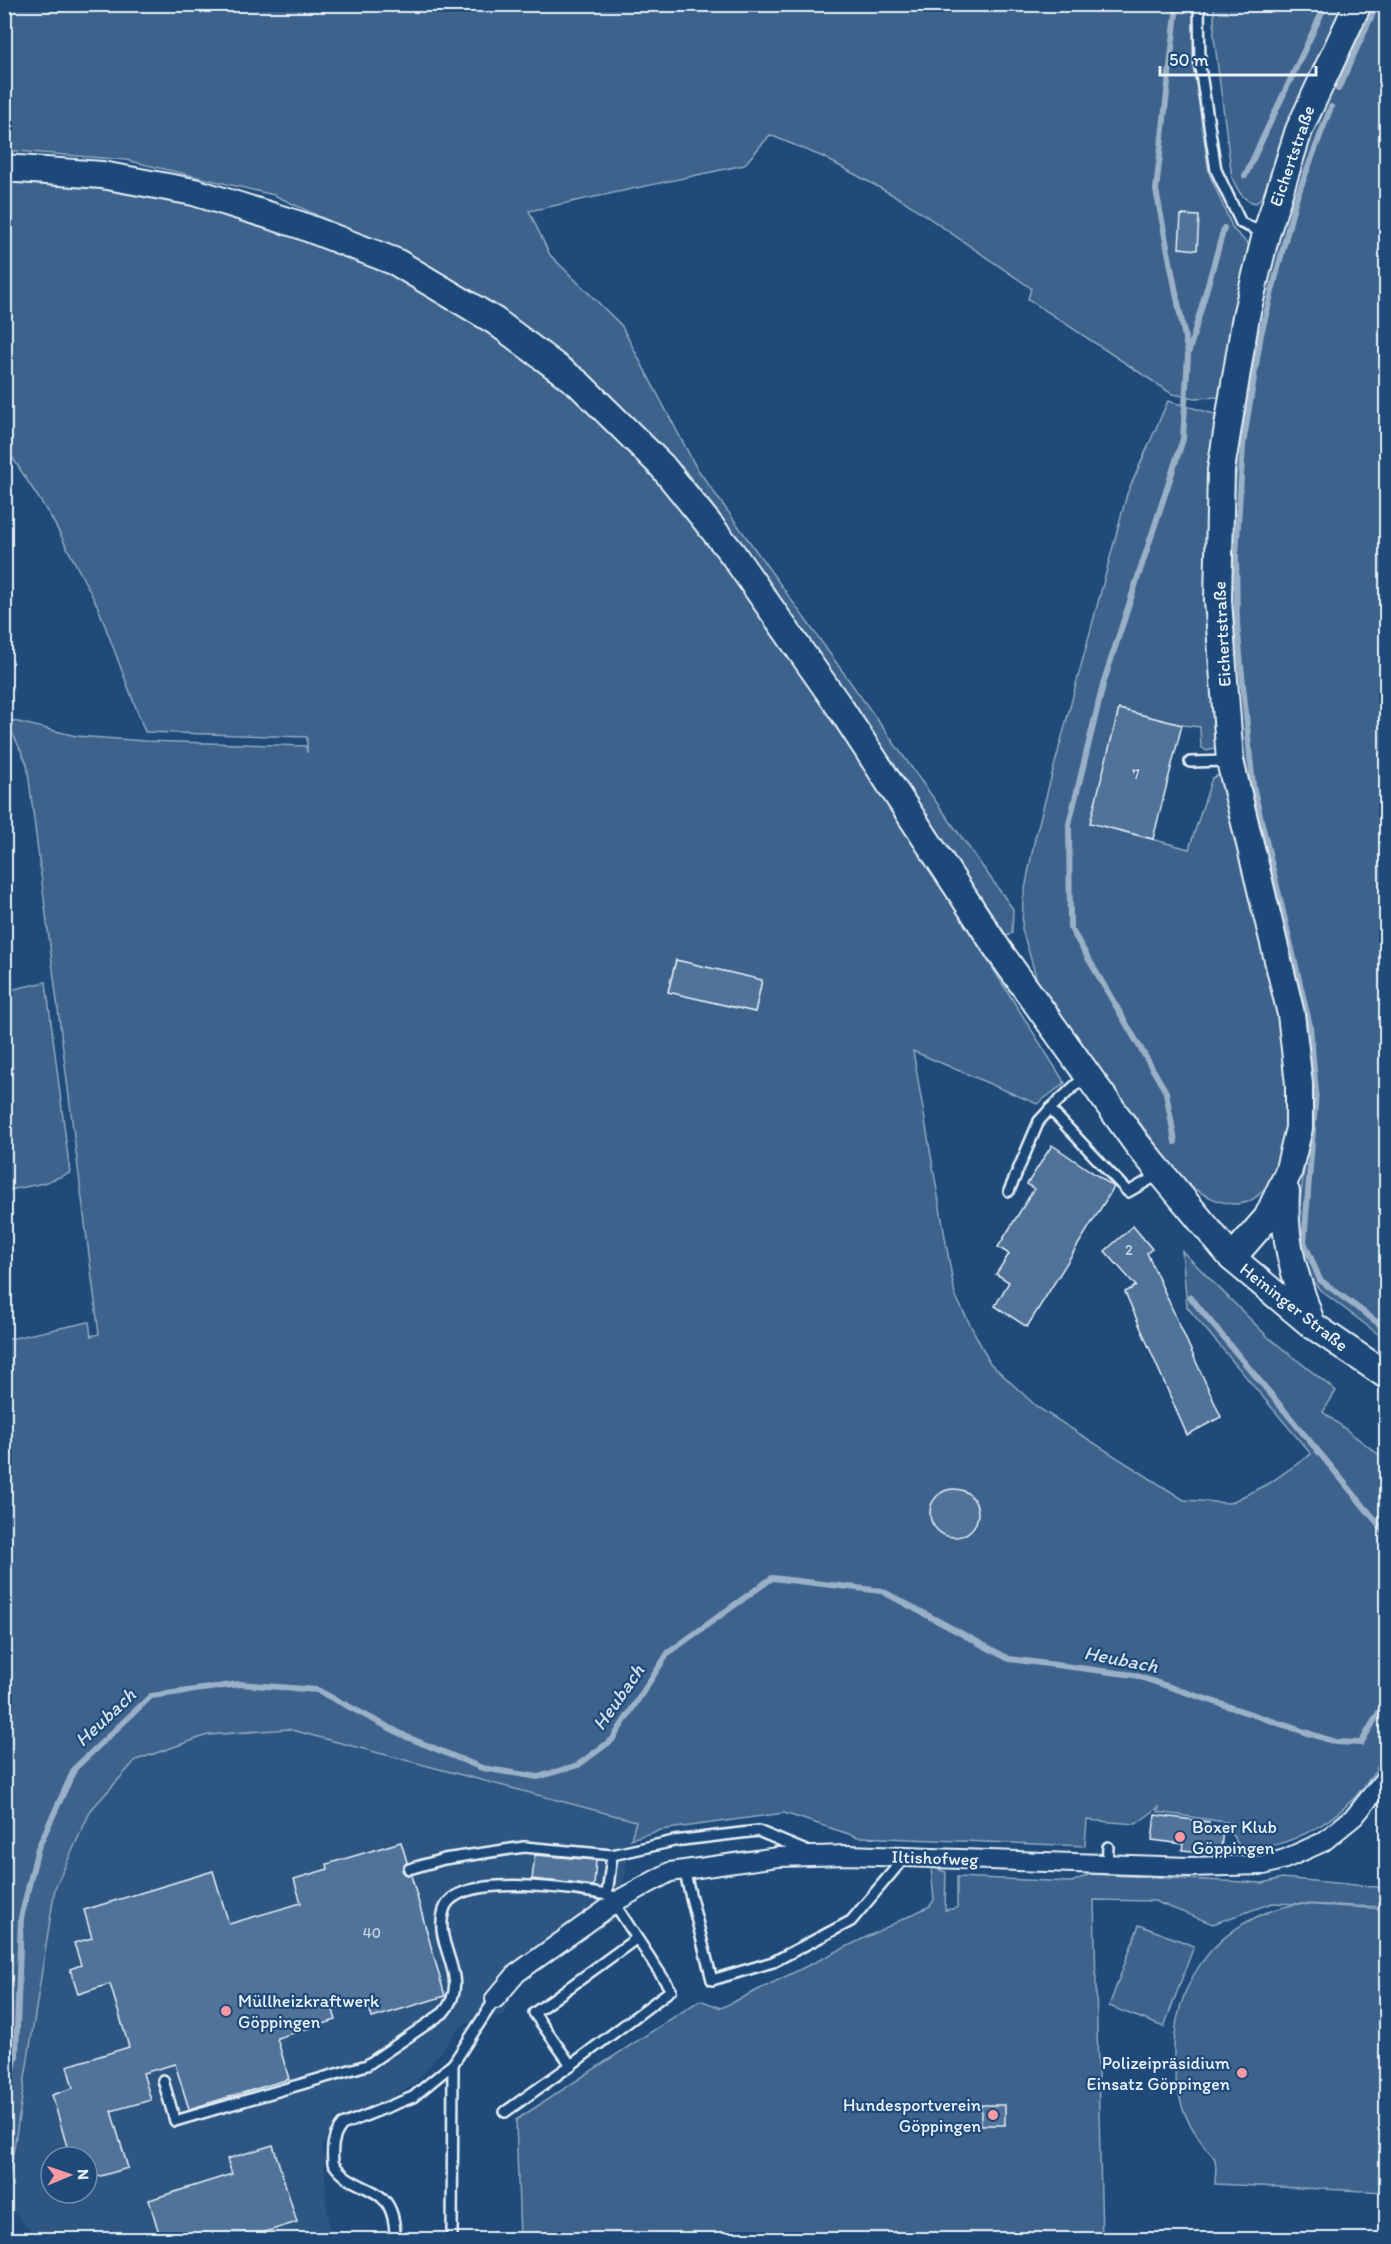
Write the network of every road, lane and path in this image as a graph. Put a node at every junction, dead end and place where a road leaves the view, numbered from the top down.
1 (1199, 4) edge
2 (1358, 4) edge
3 (4, 168) edge
4 (1266, 234) junction
5 (1230, 761) junction
6 (1190, 762) dead end
7 (1086, 1076) junction
8 (1050, 1109) junction
9 (1162, 1173) junction
10 (1288, 1173) junction
11 (1009, 1191) dead end
12 (1232, 1258) junction
13 (1312, 1325) junction
14 (1386, 1375) edge
15 (1386, 1777) edge
16 (612, 1855) junction
17 (816, 1856) junction
18 (905, 1857) junction
19 (409, 1869) dead end
20 (684, 1870) junction
21 (614, 1899) junction
22 (637, 1938) junction
23 (495, 2000) joint
24 (453, 2064) junction
25 (570, 2065) junction
26 (163, 2080) dead end
27 (505, 2112) dead end
28 (395, 2240) edge
29 (452, 2240) edge

1 - 4 lane
2 - 4 main road, Eichertstraße
3 - 7 main road, Heininger Straße
4 - 5 main road, Eichertstraße
5 - 6 lane
5 - 10 main road, Eichertstraße
7 - 8 lane
7 - 9 main road, Heininger Straße
8 - 9 lane
8 - 11 lane
9 - 12 main road, Heininger Straße
10 - 12 main road, Eichertstraße
10 - 13 main road
12 - 13 main road, Heininger Straße
13 - 14 main road, Heininger Straße
15 - 18 street, Iltishofweg
16 - 17 lane
16 - 19 lane
16 - 21 lane
17 - 18 street, Iltishofweg
17 - 20 street, Iltishofweg
18 - 20 lane
20 - 21 street, Iltishofweg
21 - 22 lane
21 - 23 street, Iltishofweg
21 - 26 lane
22 - 25 lane
22 - 25 lane
23 - 24 lane
24 - 28 lane
24 - 29 lane
25 - 27 lane

